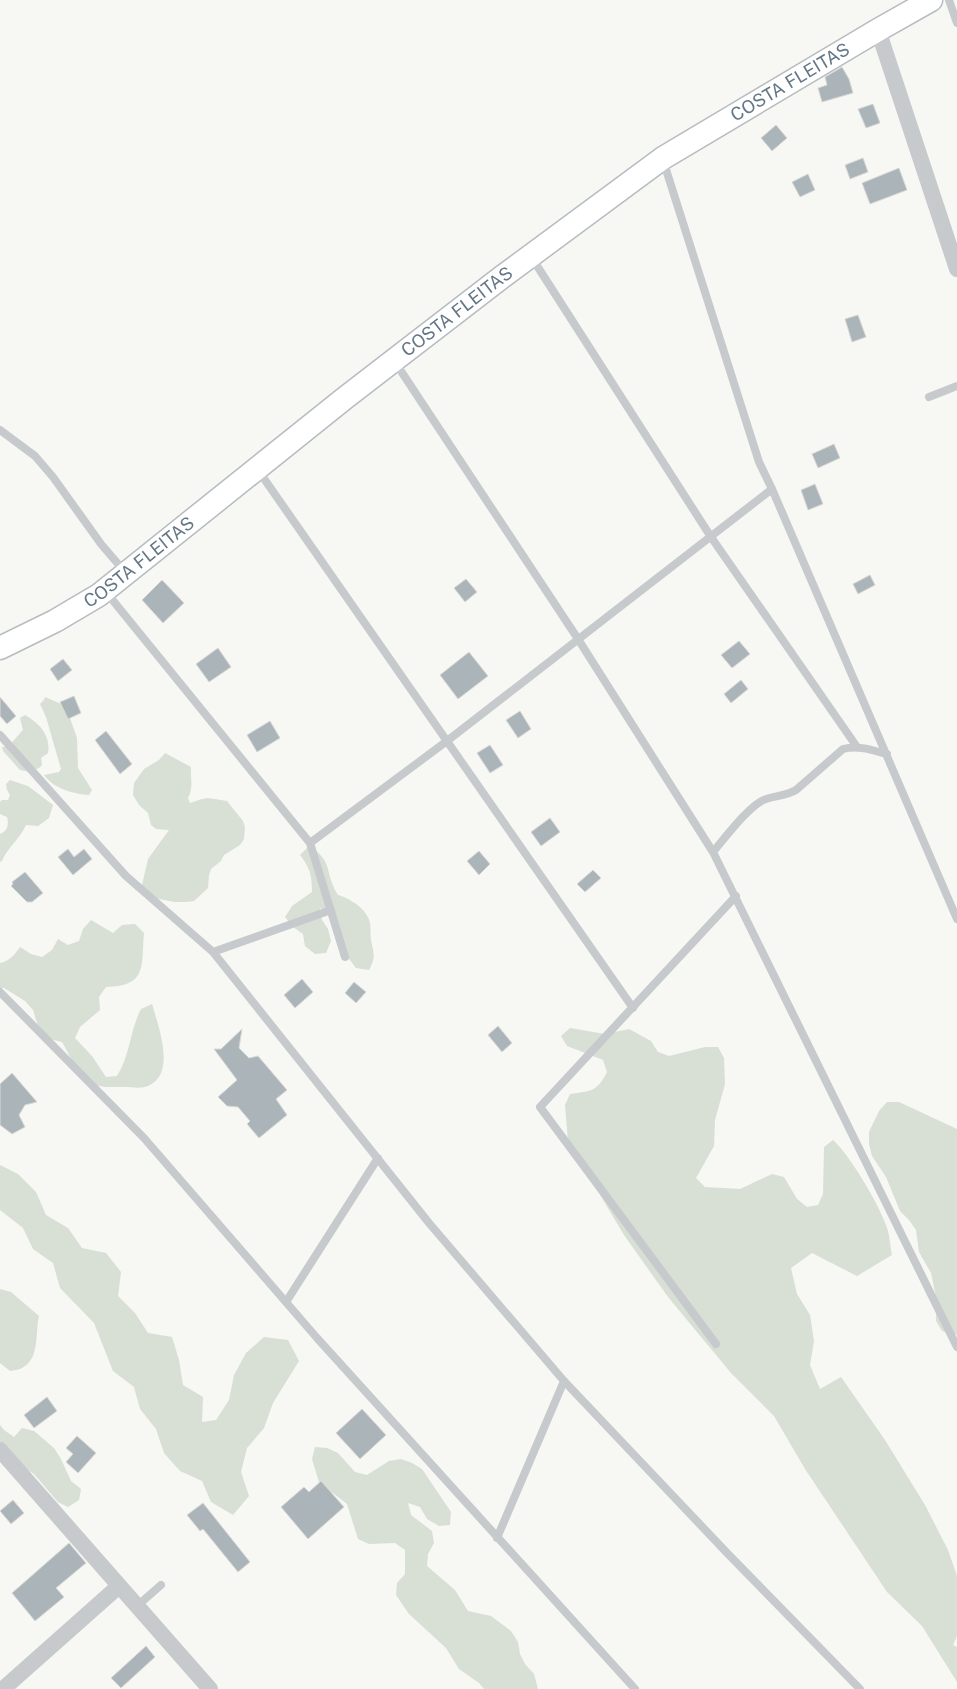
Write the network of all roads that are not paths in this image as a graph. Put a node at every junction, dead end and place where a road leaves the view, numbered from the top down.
1 (931, 0) edge
2 (949, 0) edge
3 (957, 23) edge
4 (878, 30) junction
5 (663, 158) junction
6 (530, 256) junction
7 (957, 269) edge
8 (394, 360) junction
9 (957, 386) edge
10 (929, 397) dead end
11 (0, 430) edge
12 (256, 467) junction
13 (772, 489) junction
14 (711, 537) junction
15 (126, 573) junction
16 (105, 590) junction
17 (578, 639) junction
18 (0, 648) edge
19 (0, 735) edge
20 (447, 741) junction
21 (857, 747) junction
22 (887, 754) junction
23 (310, 843) junction
24 (714, 852) junction
25 (736, 896) junction
26 (331, 910) junction
27 (957, 919) edge
28 (212, 952) junction
29 (345, 957) dead end
30 (0, 992) edge
31 (633, 1008) junction
32 (378, 1158) junction
33 (286, 1302) junction
34 (716, 1344) dead end
35 (957, 1347) edge
36 (564, 1380) junction
37 (2, 1457) edge
38 (497, 1538) junction
39 (161, 1585) dead end
40 (119, 1586) junction
41 (137, 1606) junction
42 (4, 1689) edge
43 (210, 1689) edge
44 (635, 1689) edge
45 (860, 1689) edge

1 - 4 main road, COSTA FLEITAS
2 - 3 lane
4 - 5 main road, COSTA FLEITAS
4 - 7 street
5 - 6 main road, COSTA FLEITAS
5 - 13 lane
6 - 8 main road, COSTA FLEITAS
6 - 14 lane
8 - 12 main road, COSTA FLEITAS
8 - 17 lane
9 - 10 lane
11 - 15 lane
12 - 15 main road, COSTA FLEITAS
12 - 20 lane
13 - 14 lane
13 - 22 lane
14 - 17 lane
14 - 21 lane
15 - 16 main road, COSTA FLEITAS
16 - 18 main road, COSTA FLEITAS
16 - 23 lane
17 - 20 lane
17 - 24 lane
19 - 28 lane
20 - 23 lane
20 - 31 lane
21 - 22 lane
21 - 24 lane
22 - 27 lane
23 - 26 lane
24 - 25 lane
25 - 31 lane
25 - 35 lane
26 - 28 lane
26 - 29 lane
28 - 32 lane
30 - 33 lane
31 - 34 lane
32 - 33 lane
32 - 36 lane
33 - 38 lane
36 - 38 lane
36 - 45 lane
37 - 40 street
38 - 44 lane
39 - 41 lane
40 - 41 street
40 - 42 street
41 - 43 street

